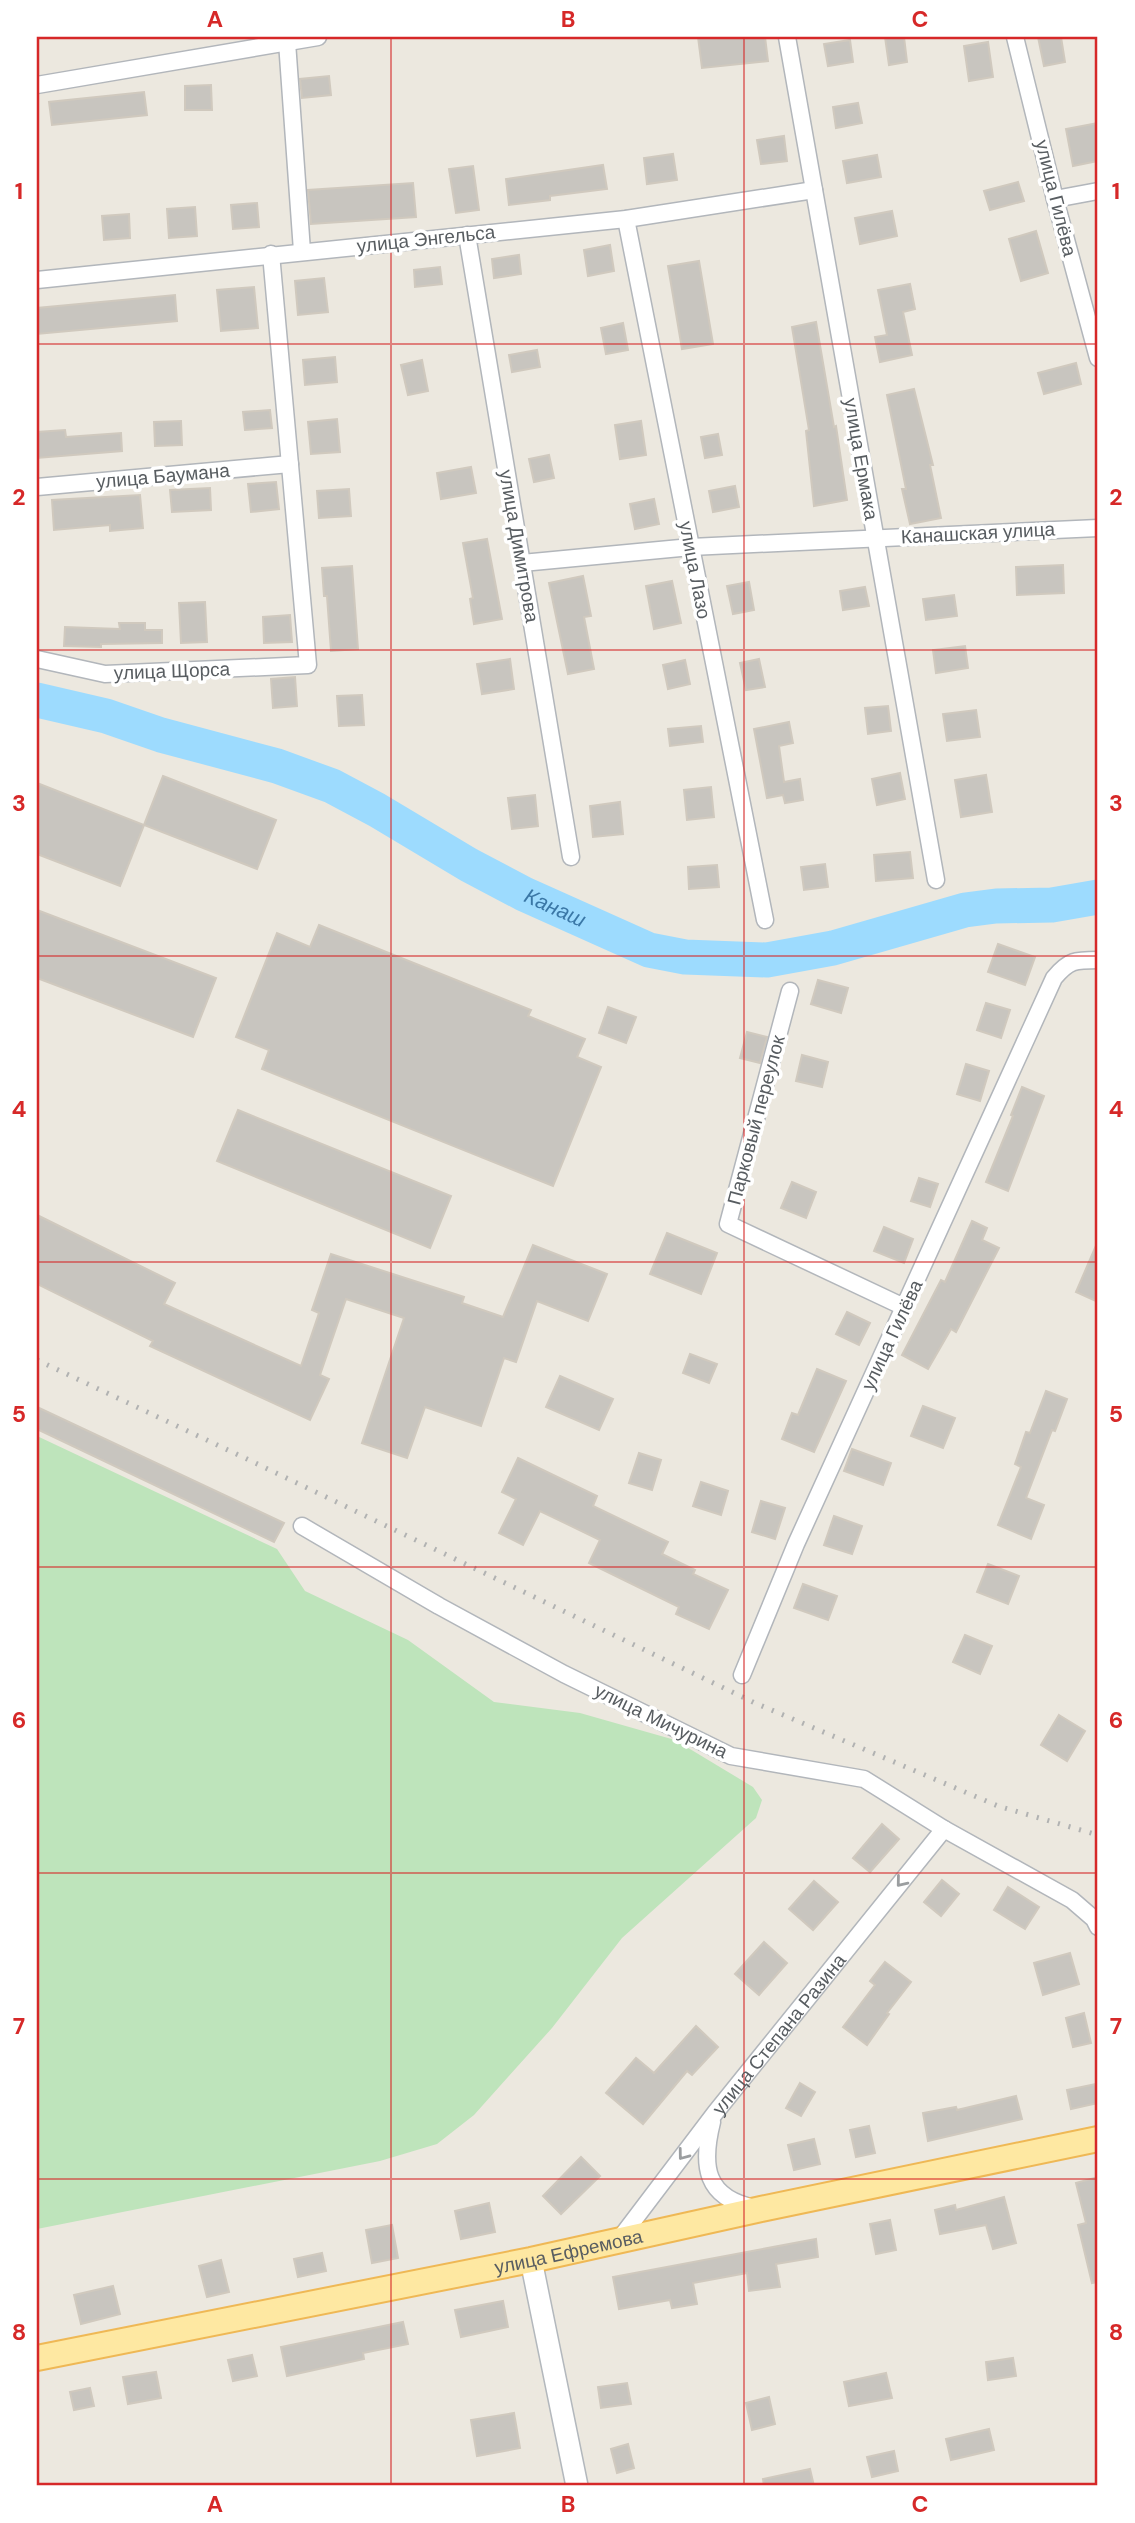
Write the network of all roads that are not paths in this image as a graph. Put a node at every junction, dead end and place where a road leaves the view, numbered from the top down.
1 (318, 37) edge
2 (787, 37) edge
3 (1015, 37) edge
4 (287, 42) junction
5 (37, 85) edge
6 (814, 190) junction
7 (1098, 191) edge
8 (1055, 199) junction
9 (626, 219) junction
10 (467, 235) junction
11 (302, 251) junction
12 (271, 254) junction
13 (37, 279) edge
14 (1098, 358) edge
15 (290, 464) junction
16 (37, 487) edge
17 (1098, 528) edge
18 (875, 538) junction
19 (691, 547) junction
20 (522, 563) junction
21 (37, 659) edge
22 (571, 857) dead end
23 (936, 880) dead end
24 (765, 920) dead end
25 (1098, 960) edge
26 (790, 991) dead end
27 (904, 1307) junction
28 (302, 1526) dead end
29 (742, 1675) dead end
30 (944, 1829) junction
31 (1098, 1927) edge
32 (715, 2113) junction
33 (1098, 2139) edge
34 (761, 2209) junction
35 (617, 2241) junction
36 (531, 2260) junction
37 (37, 2358) edge
38 (577, 2486) edge

1 - 4 street
2 - 6 street, улица Ермака
3 - 8 street, улица Гилёва
4 - 5 street
4 - 11 street
6 - 9 street, улица Энгельса
6 - 18 street, улица Ермака
7 - 8 street
8 - 14 street, улица Гилёва
9 - 10 street, улица Энгельса
9 - 19 street, улица Лазо
10 - 11 street, улица Энгельса
10 - 20 street, улица Димитрова
11 - 12 street, улица Энгельса
12 - 13 street, улица Энгельса
12 - 15 street
15 - 16 street, улица Баумана
15 - 21 street, улица Щорса
17 - 18 street, Канашская улица
18 - 19 street, Канашская улица
18 - 23 street, улица Ермака
19 - 20 street, Канашская улица
19 - 24 street, улица Лазо
20 - 22 street, улица Димитрова
25 - 27 street, улица Гилёва
26 - 27 street, Парковый переулок
27 - 29 street, улица Гилёва
28 - 30 street, улица Мичурина
30 - 31 street, улица Мичурина
30 -> 32 street, улица Степана Разина
32 - 34 street
32 -> 35 street, улица Степана Разина
33 - 34 main road, улица Ефремова
34 - 35 main road, улица Ефремова
35 - 36 main road, улица Ефремова
36 - 37 main road, улица Ефремова
36 - 38 main road

